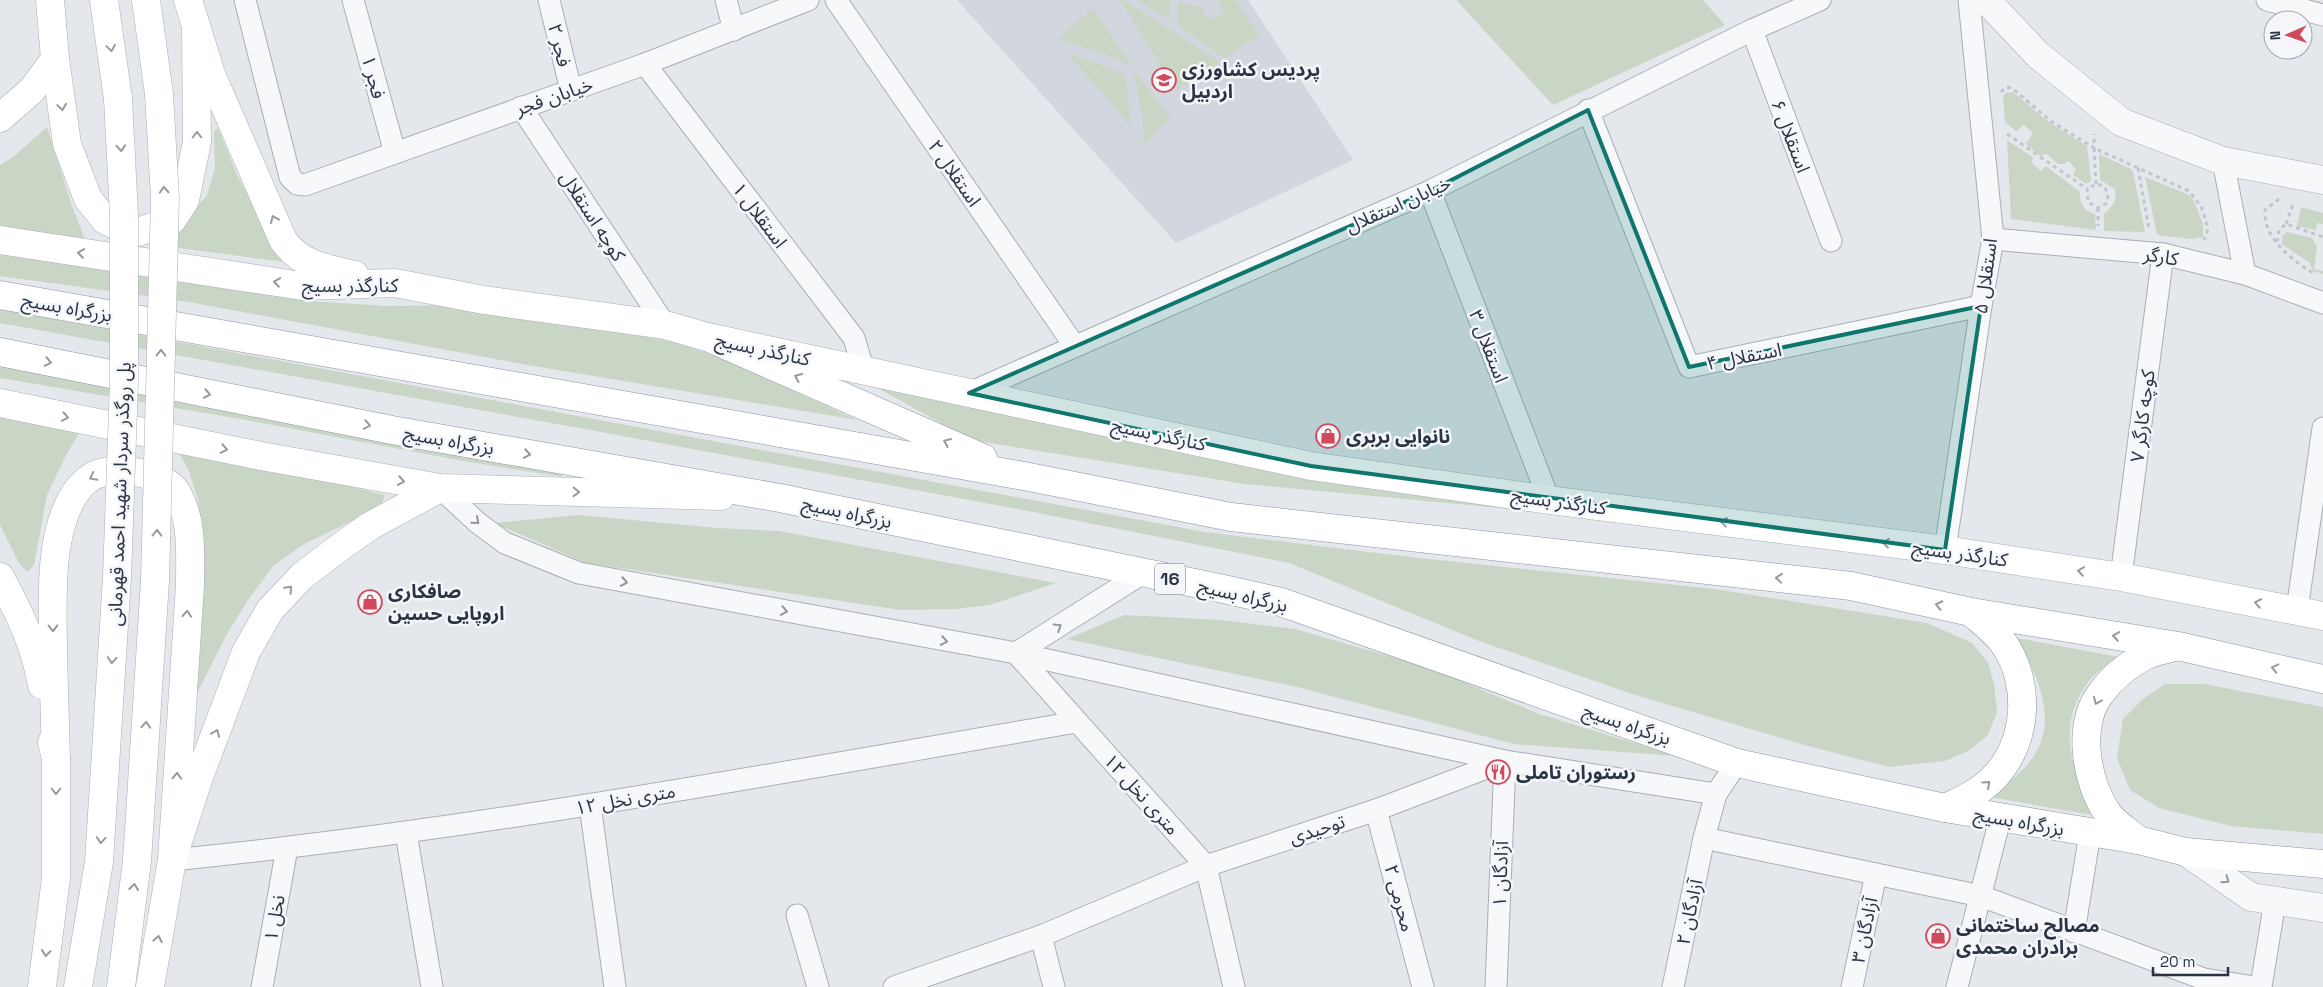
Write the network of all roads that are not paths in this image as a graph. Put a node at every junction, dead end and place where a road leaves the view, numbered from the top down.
1 (50, 0) edge
2 (104, 0) edge
3 (146, 0) edge
4 (188, 0) edge
5 (245, 0) edge
6 (354, 0) edge
7 (550, 0) edge
8 (726, 0) edge
9 (808, 0) edge
10 (836, 0) edge
11 (1820, 0) edge
12 (1970, 0) edge
13 (1986, 0) edge
14 (2267, 0) edge
15 (2323, 15) edge
16 (196, 30) junction
17 (734, 30) junction
18 (1752, 30) junction
19 (55, 59) junction
20 (645, 64) junction
21 (571, 90) junction
22 (521, 107) junction
23 (1588, 110) junction
24 (0, 118) edge
25 (395, 153) junction
26 (2223, 161) junction
27 (2323, 180) edge
28 (1430, 192) junction
29 (1993, 239) junction
30 (0, 240) edge
31 (1831, 241) dead end
32 (2164, 254) junction
33 (2245, 274) junction
34 (395, 283) junction
35 (0, 295) edge
36 (2323, 303) edge
37 (1981, 306) junction
38 (665, 325) junction
39 (707, 337) junction
40 (1074, 345) junction
41 (0, 352) edge
42 (864, 371) junction
43 (969, 393) junction
44 (0, 403) edge
45 (2323, 428) edge
46 (1024, 476) junction
47 (440, 488) junction
48 (780, 498) junction
49 (1549, 500) junction
50 (1945, 550) junction
51 (1143, 573) junction
52 (0, 577) edge
53 (2121, 577) junction
54 (1971, 612) junction
55 (2310, 613) edge
56 (2178, 646) junction
57 (1016, 653) junction
58 (2323, 679) edge
59 (1077, 722) junction
60 (56, 759) junction
61 (1505, 761) junction
62 (1737, 763) junction
63 (1716, 794) junction
64 (590, 805) junction
65 (1945, 808) junction
66 (1376, 810) junction
67 (2000, 818) junction
68 (406, 833) junction
69 (2090, 833) junction
70 (1704, 838) junction
71 (2138, 840) junction
72 (287, 848) junction
73 (2186, 852) junction
74 (172, 860) junction
75 (2323, 864) edge
76 (1206, 866) junction
77 (1876, 874) junction
78 (1981, 896) junction
79 (2275, 901) junction
80 (2323, 908) edge
81 (797, 915) dead end
82 (2074, 932) junction
83 (1041, 936) junction
84 (2203, 983) edge
85 (42, 987) edge
86 (78, 987) edge
87 (121, 987) edge
88 (150, 987) edge
89 (262, 987) edge
90 (432, 987) edge
91 (615, 987) edge
92 (818, 987) edge
93 (894, 987) edge
94 (1054, 987) edge
95 (1234, 987) edge
96 (1423, 987) edge
97 (1496, 987) edge
98 (1673, 987) edge
99 (1852, 987) edge
100 (1957, 987) edge
101 (2255, 987) edge
102 (2260, 987) edge

1 - 19 main road
2 -> 86 main road, پل روگذر سردار شهید احمد قهرمانی, bridge
87 -> 3 main road, پل روگذر سردار شهید احمد قهرمانی, bridge
4 - 16 main road
5 - 25 street, خیابان فجر
6 - 25 street, فجر ۱
7 - 21 street, فجر ۲
8 - 17 street
9 - 17 street, خیابان فجر
10 - 40 street, استقلال ۲
11 - 18 street, خیابان استقلال
12 - 29 street, استقلال ۵
13 - 26 street
14 - 15 street
19 -> 16 main road
34 -> 16 main road
17 - 20 street, خیابان فجر
18 - 23 street, خیابان استقلال
18 - 31 street, استقلال ۶
19 - 24 main road
20 - 21 street, خیابان فجر
20 - 42 street, استقلال ۱
21 - 22 street, خیابان فجر
22 - 25 street, خیابان فجر
22 - 38 street, کوچه استقلال
23 - 28 street, خیابان استقلال
23 - 37 street, استقلال ۴
26 - 27 street
26 - 33 street
28 - 40 street, خیابان استقلال
28 - 49 street, استقلال ۳
29 - 32 street, کارگر
29 - 37 street, استقلال ۵
34 -> 30 main road, کنارگذر بسیج
32 - 33 street, کارگر
32 - 53 street, کوچه کارگر ۷
33 - 36 street, کارگر
34 - 38 main road, کنارگذر بسیج
35 - 46 main road, بزرگراه بسیج
37 - 50 street, استقلال ۵
38 - 39 main road, کنارگذر بسیج
39 - 42 main road, کنارگذر بسیج
46 -> 39 main road
40 - 43 street, خیابان استقلال
41 -> 48 main road, بزرگراه بسیج / 16
42 - 43 main road, کنارگذر بسیج
43 - 49 main road, کنارگذر بسیج
44 -> 47 main road
45 - 55 street
54 -> 46 main road, بزرگراه بسیج
47 -> 48 main road
47 -> 57 street
74 -> 47 main road
48 - 51 main road, بزرگراه بسیج / 16
50 -> 49 main road, کنارگذر بسیج
53 -> 50 main road, کنارگذر بسیج
57 -> 51 street
51 - 62 main road, بزرگراه بسیج / 16
52 - 60 main road
55 -> 53 main road, کنارگذر بسیج
56 -> 54 main road, بزرگراه بسیج
65 -> 54 main road
58 -> 56 main road, بزرگراه بسیج
56 -> 71 main road
57 - 59 street, ۱۲ متری نخل
57 - 61 street
59 - 64 street, ۱۲ متری نخل
59 - 76 street, ۱۲ متری نخل
74 -> 60 main road
60 -> 85 main road
61 - 63 street, توحیدی
61 - 66 street, توحیدی
61 - 97 street, آزادگان ۱
62 - 63 street
62 - 65 main road, بزرگراه بسیج / 16
63 - 70 street, آزادگان ۲
64 - 68 street, ۱۲ متری نخل
64 - 91 street
65 - 67 main road, بزرگراه بسیج / 16
66 - 76 street, توحیدی
66 - 96 street, محرمی ۲
67 - 69 main road, بزرگراه بسیج / 16
67 - 78 street
68 - 72 street, ۱۲ متری نخل
68 - 90 street
69 - 71 main road, بزرگراه بسیج / 16
69 - 82 street
70 - 77 street
70 - 98 street, آزادگان ۲
71 - 73 main road, بزرگراه بسیج / 16
72 - 74 street, ۱۲ متری نخل
72 - 89 street, نخل ۱
73 - 75 main road, بزرگراه بسیج / 16
73 -> 79 street
88 -> 74 main road
76 - 83 street, توحیدی
76 - 95 street
77 - 78 street
77 - 99 street, آزادگان ۳
78 - 82 street
78 - 100 street
79 - 80 street
79 - 102 street
81 - 92 street
82 - 84 street
83 - 93 street, توحیدی
83 - 94 street
84 - 101 street

